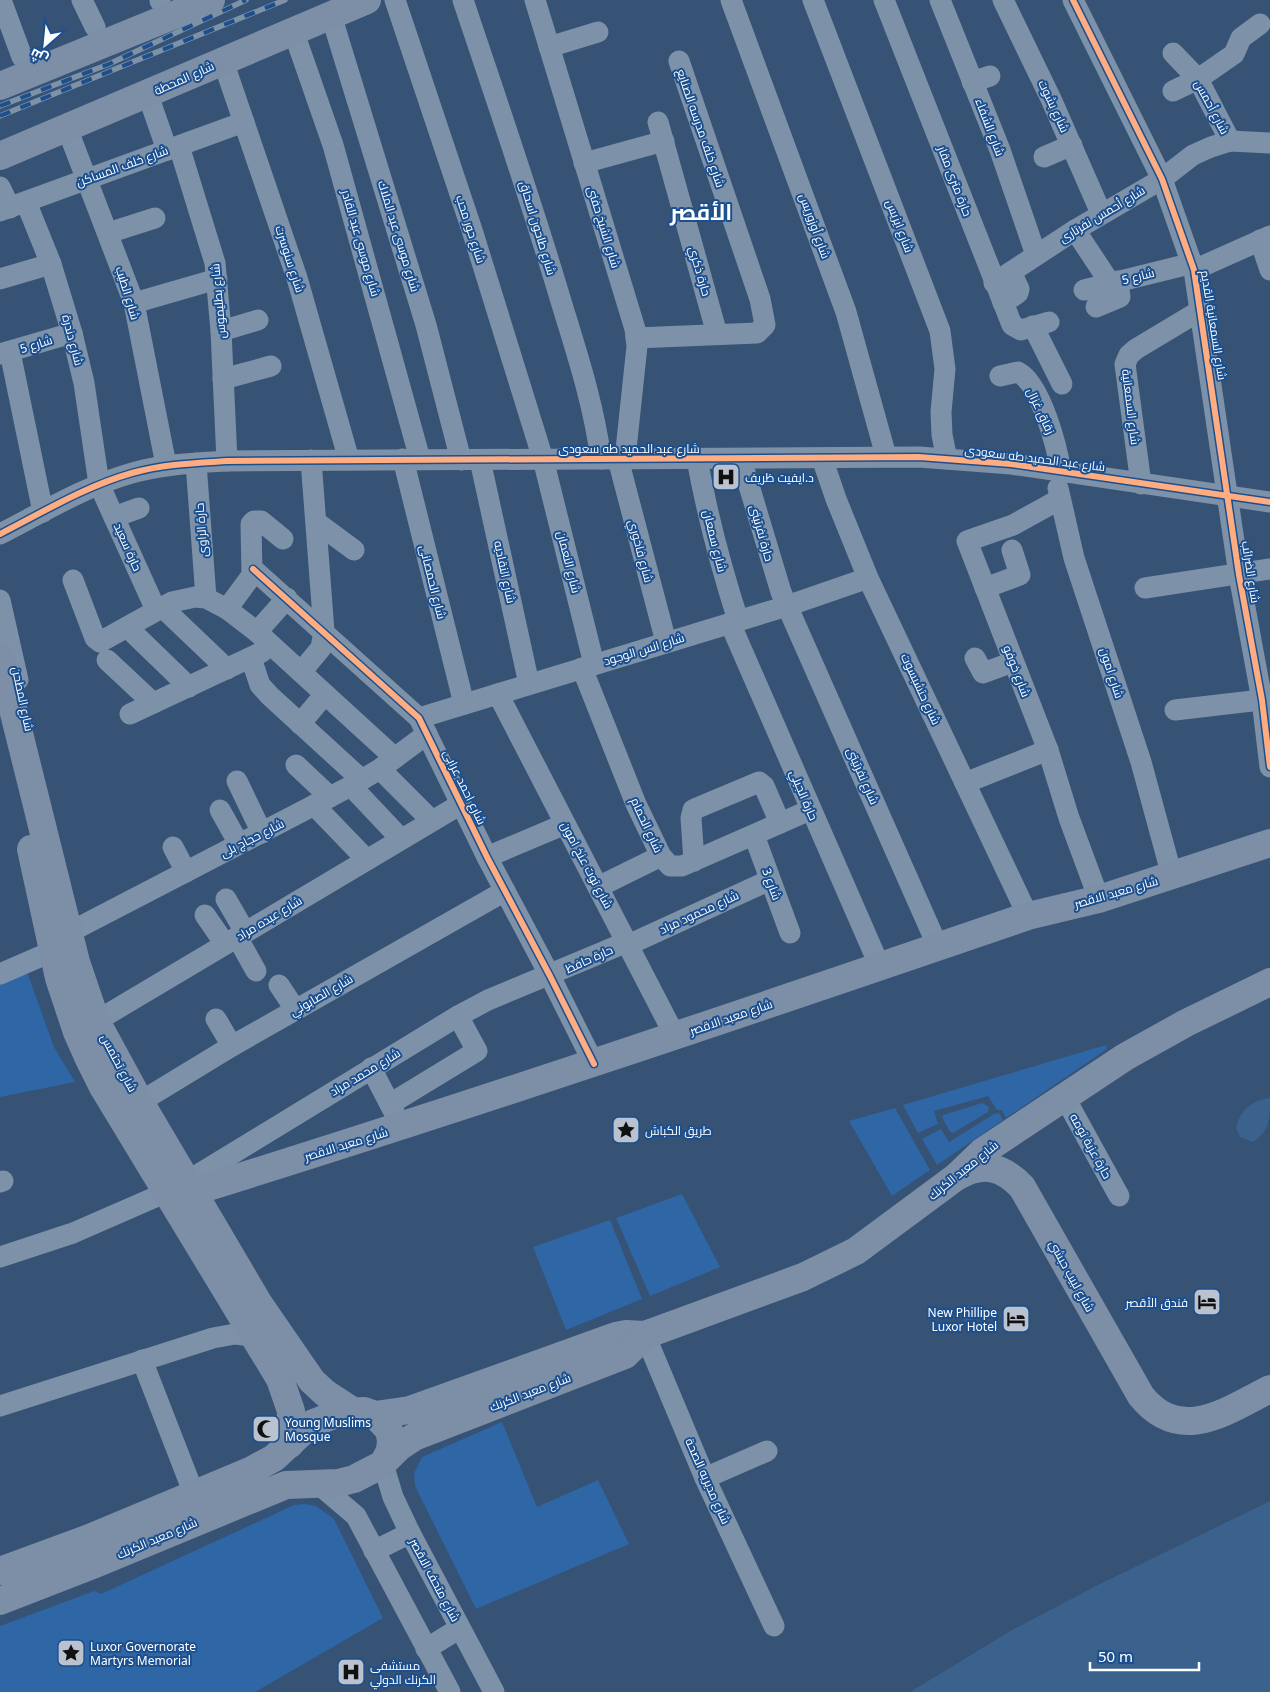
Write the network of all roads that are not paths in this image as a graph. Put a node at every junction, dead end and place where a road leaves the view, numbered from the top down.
1 (1, 0) edge
2 (82, 0) edge
3 (161, 0) edge
4 (210, 0) edge
5 (367, 0) edge
6 (395, 0) edge
7 (463, 0) edge
8 (534, 0) edge
9 (731, 0) edge
10 (813, 0) edge
11 (884, 0) edge
12 (940, 0) edge
13 (1003, 0) edge
14 (1073, 0) edge
15 (331, 15) junction
16 (1260, 24) dead end
17 (96, 27) junction
18 (293, 30) junction
19 (598, 32) dead end
20 (549, 47) junction
21 (1173, 53) dead end
22 (223, 61) junction
23 (679, 61) dead end
24 (11, 62) edge
25 (1198, 79) junction
26 (0, 86) edge
27 (1173, 91) dead end
28 (148, 94) junction
29 (244, 122) junction
30 (67, 128) junction
31 (1230, 141) junction
32 (1270, 143) edge
33 (1072, 145) junction
34 (173, 148) junction
35 (0, 156) edge
36 (1044, 157) dead end
37 (584, 163) junction
38 (88, 179) junction
39 (1162, 179) junction
40 (0, 187) edge
41 (12, 207) edge
42 (1101, 213) junction
43 (155, 218) dead end
44 (1075, 230) junction
45 (108, 233) junction
46 (1267, 252) edge
47 (1036, 256) junction
48 (51, 264) junction
49 (1193, 266) junction
50 (1002, 278) junction
51 (0, 279) edge
52 (217, 279) junction
53 (1114, 282) junction
54 (1090, 298) dead end
55 (134, 303) junction
56 (1200, 310) junction
57 (258, 320) dead end
58 (221, 330) junction
59 (72, 333) junction
60 (717, 334) junction
61 (636, 338) junction
62 (5, 353) edge
63 (271, 366) dead end
64 (1000, 376) dead end
65 (223, 379) junction
66 (1062, 384) dead end
67 (886, 456) junction
68 (822, 458) junction
69 (412, 459) junction
70 (615, 459) junction
71 (697, 459) junction
72 (741, 459) junction
73 (947, 459) junction
74 (311, 460) junction
75 (349, 460) junction
76 (471, 460) junction
77 (543, 460) junction
78 (227, 461) junction
79 (196, 463) junction
80 (166, 465) junction
81 (1058, 471) junction
82 (100, 484) junction
83 (1141, 484) junction
84 (1229, 498) junction
85 (1060, 499) junction
86 (1270, 502) edge
87 (139, 508) dead end
88 (43, 512) junction
89 (114, 516) junction
90 (316, 522) junction
91 (0, 534) edge
92 (283, 539) dead end
93 (354, 550) dead end
94 (1012, 550) dead end
95 (254, 568) junction
96 (1270, 569) edge
97 (1239, 575) junction
98 (868, 578) junction
99 (73, 580) dead end
100 (985, 588) junction
101 (1145, 588) dead end
102 (206, 598) junction
103 (287, 598) junction
104 (0, 600) edge
105 (787, 606) junction
106 (160, 608) junction
107 (227, 609) junction
108 (734, 622) junction
109 (127, 628) junction
110 (324, 631) junction
111 (257, 632) junction
112 (666, 642) junction
113 (274, 647) junction
114 (0, 657) edge
115 (251, 658) junction
116 (975, 658) dead end
117 (107, 660) dead end
118 (1014, 662) junction
119 (588, 666) junction
120 (227, 669) junction
121 (301, 672) junction
122 (529, 684) junction
123 (188, 687) junction
124 (325, 694) junction
125 (498, 694) junction
126 (1266, 699) edge
127 (153, 704) junction
128 (464, 704) junction
129 (0, 710) edge
130 (1175, 710) dead end
131 (130, 714) dead end
132 (300, 724) junction
133 (423, 726) junction
134 (1048, 750) junction
135 (388, 763) junction
136 (296, 765) dead end
137 (1270, 767) edge
138 (237, 781) dead end
139 (356, 783) junction
140 (965, 783) junction
141 (36, 800) junction
142 (322, 801) junction
143 (461, 804) junction
144 (220, 810) dead end
145 (810, 810) junction
146 (432, 820) junction
147 (780, 823) junction
148 (565, 824) junction
149 (262, 832) junction
150 (754, 835) junction
151 (401, 839) junction
152 (1270, 843) edge
153 (238, 844) junction
154 (173, 847) dead end
155 (661, 856) junction
156 (487, 857) junction
157 (367, 860) junction
158 (694, 861) junction
159 (186, 872) junction
160 (1172, 876) junction
161 (770, 880) junction
162 (598, 887) junction
163 (505, 891) junction
164 (226, 899) dead end
165 (1099, 899) junction
166 (206, 915) dead end
167 (1028, 916) junction
168 (790, 933) dead end
169 (236, 938) junction
170 (61, 942) junction
171 (628, 944) junction
172 (938, 947) junction
173 (880, 967) junction
174 (256, 971) dead end
175 (0, 974) edge
176 (550, 976) junction
177 (1270, 982) edge
178 (279, 985) dead end
179 (295, 1010) junction
180 (458, 1016) junction
181 (216, 1019) dead end
182 (87, 1027) junction
183 (675, 1036) junction
184 (232, 1046) junction
185 (594, 1064) junction
186 (371, 1068) junction
187 (1064, 1096) junction
188 (140, 1102) junction
189 (396, 1116) junction
190 (1015, 1129) junction
191 (956, 1177) junction
192 (1022, 1187) junction
193 (1118, 1196) dead end
194 (185, 1198) junction
195 (0, 1257) edge
196 (257, 1328) junction
197 (645, 1335) junction
198 (142, 1360) junction
199 (1270, 1389) edge
200 (0, 1406) edge
201 (364, 1413) junction
202 (290, 1444) junction
203 (767, 1451) dead end
204 (385, 1462) junction
205 (705, 1478) junction
206 (316, 1482) junction
207 (194, 1494) junction
208 (410, 1533) junction
209 (374, 1551) junction
210 (0, 1571) edge
211 (0, 1601) edge
212 (774, 1626) dead end
213 (460, 1628) junction
214 (426, 1649) junction
215 (450, 1692) edge
216 (494, 1692) edge

1 - 24 street
2 - 17 street
3 - 17 main road
4 - 26 main road
5 - 15 main road, شارع المحطة
6 - 77 street, شارع حور محب
7 - 70 street, شارع طاحون اسحاق
8 - 20 street, شارع الشيخ حفنى
9 - 67 street, شارع أوزوريس
10 - 73 street, شارع ايزيس
11 - 50 street, حارة مترى مقار
12 - 47 street, شارع الشفاء
13 - 33 street, شارع بشوت
14 - 39 street, شارع السمعانية القديم
15 - 18 main road, شارع المحطة
15 - 76 street, شارع موسى عبد الملاك
16 - 25 street
17 - 24 main road
18 - 22 main road, شارع المحطة
18 - 69 street, شارع موسى عبد القادر
19 - 20 street
20 - 37 street, شارع الشيخ حفنى
21 - 25 street, شارع أحمس
22 - 28 main road, شارع المحطة
22 - 29 street, شارع سنوسرت
23 - 60 street, شارع خلف مدرسه الصنايع
25 - 27 street
25 - 31 street, شارع أحمس
28 - 30 main road, شارع المحطة
28 - 34 street, شارع بطليموس
29 - 34 street, شارع خلف المساكن
29 - 75 street, شارع سنوسرت
30 - 35 main road, شارع المحطة
30 - 38 street, شارع الطيب
31 - 32 street, شارع أحمس نفرتارى
31 - 39 street, شارع أحمس نفرتارى
33 - 36 street
33 - 42 street, شارع بشوت
34 - 38 street, شارع خلف المساكن
34 - 52 street, شارع بطليموس
37 - 60 street, حارة ذكري
37 - 61 street, شارع الشيخ حفنى
38 - 41 street, شارع خلف المساكن
38 - 45 street, شارع الطيب
39 - 42 street, شارع أحمس نفرتارى
39 - 49 street, شارع السمعانية القديم
40 - 41 street, شارع دندرة
41 - 48 street, شارع دندرة
42 - 44 street, شارع أحمس نفرتارى
43 - 45 street
44 - 47 street, شارع أحمس نفرتارى
44 - 53 street
45 - 55 street, شارع الطيب
46 - 49 street, شارع 5
47 - 50 street, شارع أحمس نفرتارى
48 - 51 street
48 - 59 street, شارع دندرة
49 - 53 street, شارع 5
49 - 56 street, شارع السمعانية القديم
50 - 66 street, حارة مترى مقار
52 - 55 street
52 - 58 street, شارع بطليموس
53 - 54 street, شارع 5
55 - 80 street, شارع الطيب
56 - 83 street, شارع السمعانية
56 - 84 street, شارع السمعانية القديم
57 - 58 street
58 - 65 street, شارع بطليموس
59 - 62 street, شارع 5
59 - 82 street, شارع دندرة
60 - 61 street, شارع خلف مدرسه الصنايع
61 - 70 street, شارع الشيخ حفنى
62 - 88 street
63 - 65 street
64 - 81 street, زقاق غزال
65 - 78 street, شارع بطليموس
67 - 68 street, شارع عبد الحميد طه سعودى
67 - 73 street, شارع عبد الحميد طه سعودى
68 - 72 street, شارع عبد الحميد طه سعودى
68 - 98 street, شارع حتشبسوت
69 - 75 street, شارع عبد الحميد طه سعودى
69 - 76 street, شارع عبد الحميد طه سعودى
69 - 128 street, شارع الحمصانى
70 - 71 street, شارع عبد الحميد طه سعودى
70 - 77 street, شارع عبد الحميد طه سعودى
70 - 112 street, شارع فاخوري
71 - 72 street, شارع عبد الحميد طه سعودى
71 - 108 street, شارع سمعان
72 - 105 street, حارة نفرتيتى
73 - 81 street, شارع عبد الحميد طه سعودى
74 - 75 street, شارع عبد الحميد طه سعودى
74 - 78 street, شارع عبد الحميد طه سعودى
74 - 90 street
76 - 77 street, شارع عبد الحميد طه سعودى
76 - 122 street, شارع النقاديه
77 - 119 street, شارع النعمان
78 - 79 street, شارع عبد الحميد طه سعودى
79 - 80 street, شارع عبد الحميد طه سعودى
79 - 102 street, حارة الراوى
80 - 82 street, شارع عبد الحميد طه سعودى
81 - 83 street, شارع عبد الحميد طه سعودى
81 - 85 street, شارع امون
82 - 88 street, شارع عبد الحميد طه سعودى
82 - 89 street, حارة سعيد
83 - 84 street, شارع عبد الحميد طه سعودى
84 - 86 street, شارع عبد الحميد طه سعودى
84 - 97 street, شارع الضرائب
85 - 100 street, شارع خوفو
85 - 160 street, شارع امون
87 - 89 street
88 - 91 street, شارع عبد الحميد طه سعودى
89 - 106 street, حارة سعيد
90 - 93 street
90 - 110 street
92 - 95 street
94 - 100 street
95 - 103 street, شارع احمد عرابى
95 - 107 street
96 - 97 street
97 - 101 street
97 - 126 street, شارع الضرائب
98 - 105 street, شارع انس الوجود
98 - 140 street, شارع حتشبسوت
99 - 109 street
100 - 118 street, شارع خوفو
102 - 106 street
102 - 107 street
103 - 110 street, شارع احمد عرابى
103 - 111 street
104 - 141 street, شارع المطحن
105 - 108 street, شارع انس الوجود
105 - 172 street, شارع نفرتيتى
106 - 109 street
106 - 120 street
107 - 111 street
108 - 112 street, شارع انس الوجود
108 - 145 street, حارة الجبلي
109 - 123 street
110 - 121 street
110 - 133 street, شارع احمد عرابى
111 - 113 street
112 - 119 street, شارع انس الوجود
113 - 115 street
113 - 121 street
114 - 141 main road, شارع تحتمس
115 - 120 street
115 - 132 street
116 - 118 street
117 - 127 street
118 - 134 street, شارع خوفو
119 - 122 street, شارع انس الوجود
119 - 155 street, شارع الحمام
120 - 123 street
121 - 124 street
122 - 125 street, شارع انس الوجود
123 - 127 street
124 - 132 street
124 - 135 street
125 - 128 street, شارع انس الوجود
125 - 148 street, شارع توت عنخ امون
126 - 130 street
126 - 137 street, شارع الضرائب
127 - 131 street
128 - 133 street, شارع انس الوجود
129 - 170 main road, شارع تحتمس
132 - 139 street
133 - 135 street, شارع حجاج بلى
133 - 143 street, شارع احمد عرابى
134 - 140 street
134 - 165 street, شارع خوفو
135 - 139 street, شارع حجاج بلى
135 - 146 street
136 - 142 street
138 - 149 street
139 - 142 street, شارع حجاج بلى
139 - 151 street
140 - 167 street, شارع حتشبسوت
141 - 170 main road, شارع تحتمس
142 - 149 street, شارع حجاج بلى
142 - 157 street
143 - 146 street, شارع عبده مراد
143 - 156 street, شارع احمد عرابى
144 - 153 street
145 - 147 street, شارع الحمام
145 - 173 street, حارة الجبلي
146 - 151 street, شارع عبده مراد
147 - 150 street, شارع الحمام
147 - 158 street
148 - 156 street
148 - 162 street, شارع توت عنخ امون
149 - 153 street, شارع حجاج بلى
150 - 158 street, شارع الحمام
150 - 161 street, شارع 3
151 - 157 street, شارع عبده مراد
152 - 160 main road, شارع معبد الاقصر
153 - 159 street, شارع حجاج بلى
154 - 159 street
155 - 158 street, شارع الحمام
155 - 162 street
156 - 163 street, شارع احمد عرابى
157 - 169 street, شارع عبده مراد
159 - 170 street, شارع حجاج بلى
160 - 165 main road, شارع معبد الاقصر
161 - 168 street, شارع 3
161 - 171 street, شارع محمود مراد
162 - 171 street, شارع توت عنخ امون
163 - 176 street, شارع احمد عرابى
163 - 179 street, شارع الصابوني
164 - 169 street
165 - 167 main road, شارع معبد الاقصر
166 - 169 street
167 - 172 main road, شارع معبد الاقصر
169 - 174 street
169 - 182 street, شارع عبده مراد
170 - 175 street, شارع حجاج بلى
170 - 182 main road, شارع تحتمس
171 - 176 street, حارة حافظ
171 - 183 street, شارع توت عنخ امون
172 - 173 main road, شارع معبد الاقصر
173 - 183 main road, شارع معبد الاقصر
176 - 180 street, شارع محمد مراد
176 - 185 street, شارع احمد عرابى
177 - 187 main road, شارع معبد الكرنك
178 - 179 street
179 - 184 street, شارع الصابوني
180 - 186 street, شارع محمد مراد
180 - 189 street
181 - 184 street
182 - 188 main road, شارع تحتمس
182 - 194 main road, شارع تحتمس
183 - 185 main road, شارع معبد الاقصر
184 - 188 street, شارع الصابوني
185 - 189 main road, شارع معبد الاقصر
186 - 189 street
186 - 194 street, شارع محمد مراد
187 - 190 main road, شارع معبد الكرنك
187 - 193 street, حارة عزبة تومه
188 - 194 main road, شارع تحتمس
189 - 194 main road, شارع معبد الاقصر
190 - 191 main road, شارع معبد الكرنك
190 - 192 main road
191 - 192 main road, شارع لبيب حبشي
191 - 197 main road, شارع معبد الكرنك
192 - 199 main road, شارع لبيب حبشي
194 - 195 street, شارع محمد مراد
194 - 196 main road, شارع تحتمس
196 - 198 street
196 - 201 main road, شارع تحتمس
196 - 202 main road, شارع تحتمس
197 - 201 main road, شارع معبد الكرنك
197 - 204 main road, شارع معبد الكرنك
197 - 205 street, شارع مديريه الصحة
198 - 200 street
198 - 207 street
201 - 202 main road, شارع معبد الكرنك
201 - 204 main road, شارع تحتمس
202 - 207 main road
203 - 205 street
204 - 206 main road, شارع معبد الكرنك
204 - 208 street, شارع متحف الاقصر
205 - 212 street, شارع مديريه الصحة
206 - 209 street
206 - 211 main road, شارع معبد الكرنك
207 - 210 main road
208 - 209 street
208 - 213 street, شارع متحف الاقصر
209 - 214 street
213 - 214 street
213 - 216 street, شارع متحف الاقصر
214 - 215 street

